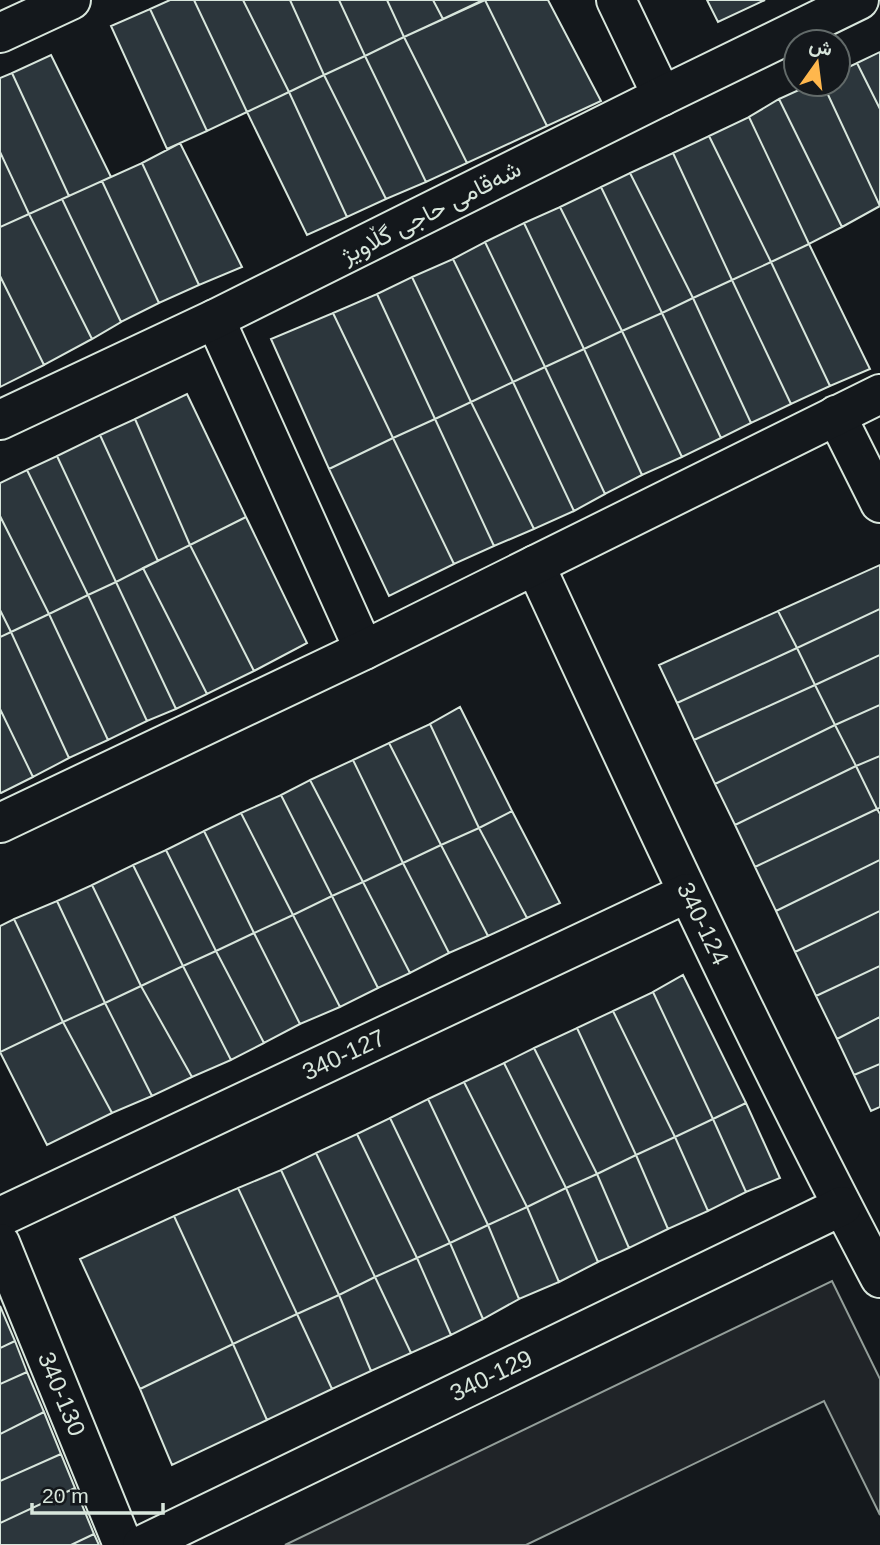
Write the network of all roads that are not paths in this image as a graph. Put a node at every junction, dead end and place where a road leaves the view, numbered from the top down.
1 (71, 0) edge
2 (616, 0) edge
3 (859, 0) edge
4 (0, 33) edge
5 (663, 96) junction
6 (215, 319) junction
7 (880, 394) edge
8 (836, 415) junction
9 (0, 420) edge
10 (880, 503) edge
11 (535, 565) junction
12 (364, 650) junction
13 (0, 823) edge
14 (687, 893) junction
15 (842, 1206) junction
16 (0, 1217) edge
17 (0, 1243) edge
18 (880, 1278) edge
19 (122, 1545) edge
20 (142, 1545) edge

1 - 4 street
2 - 5 street
3 - 5 street, شەقامی حاجی گڵاویژ
5 - 6 street, شەقامی حاجی گڵاویژ
6 - 9 street, شەقامی حاجی گڵاویژ
6 - 12 street
7 - 8 street
8 - 10 street
8 - 11 street
11 - 12 street
11 - 14 street, 340-124
12 - 13 street
14 - 15 street, 340-124
14 - 16 street, 340-127
15 - 18 street, 340-124
15 - 20 street, 340-129
17 - 19 street, 340-130

